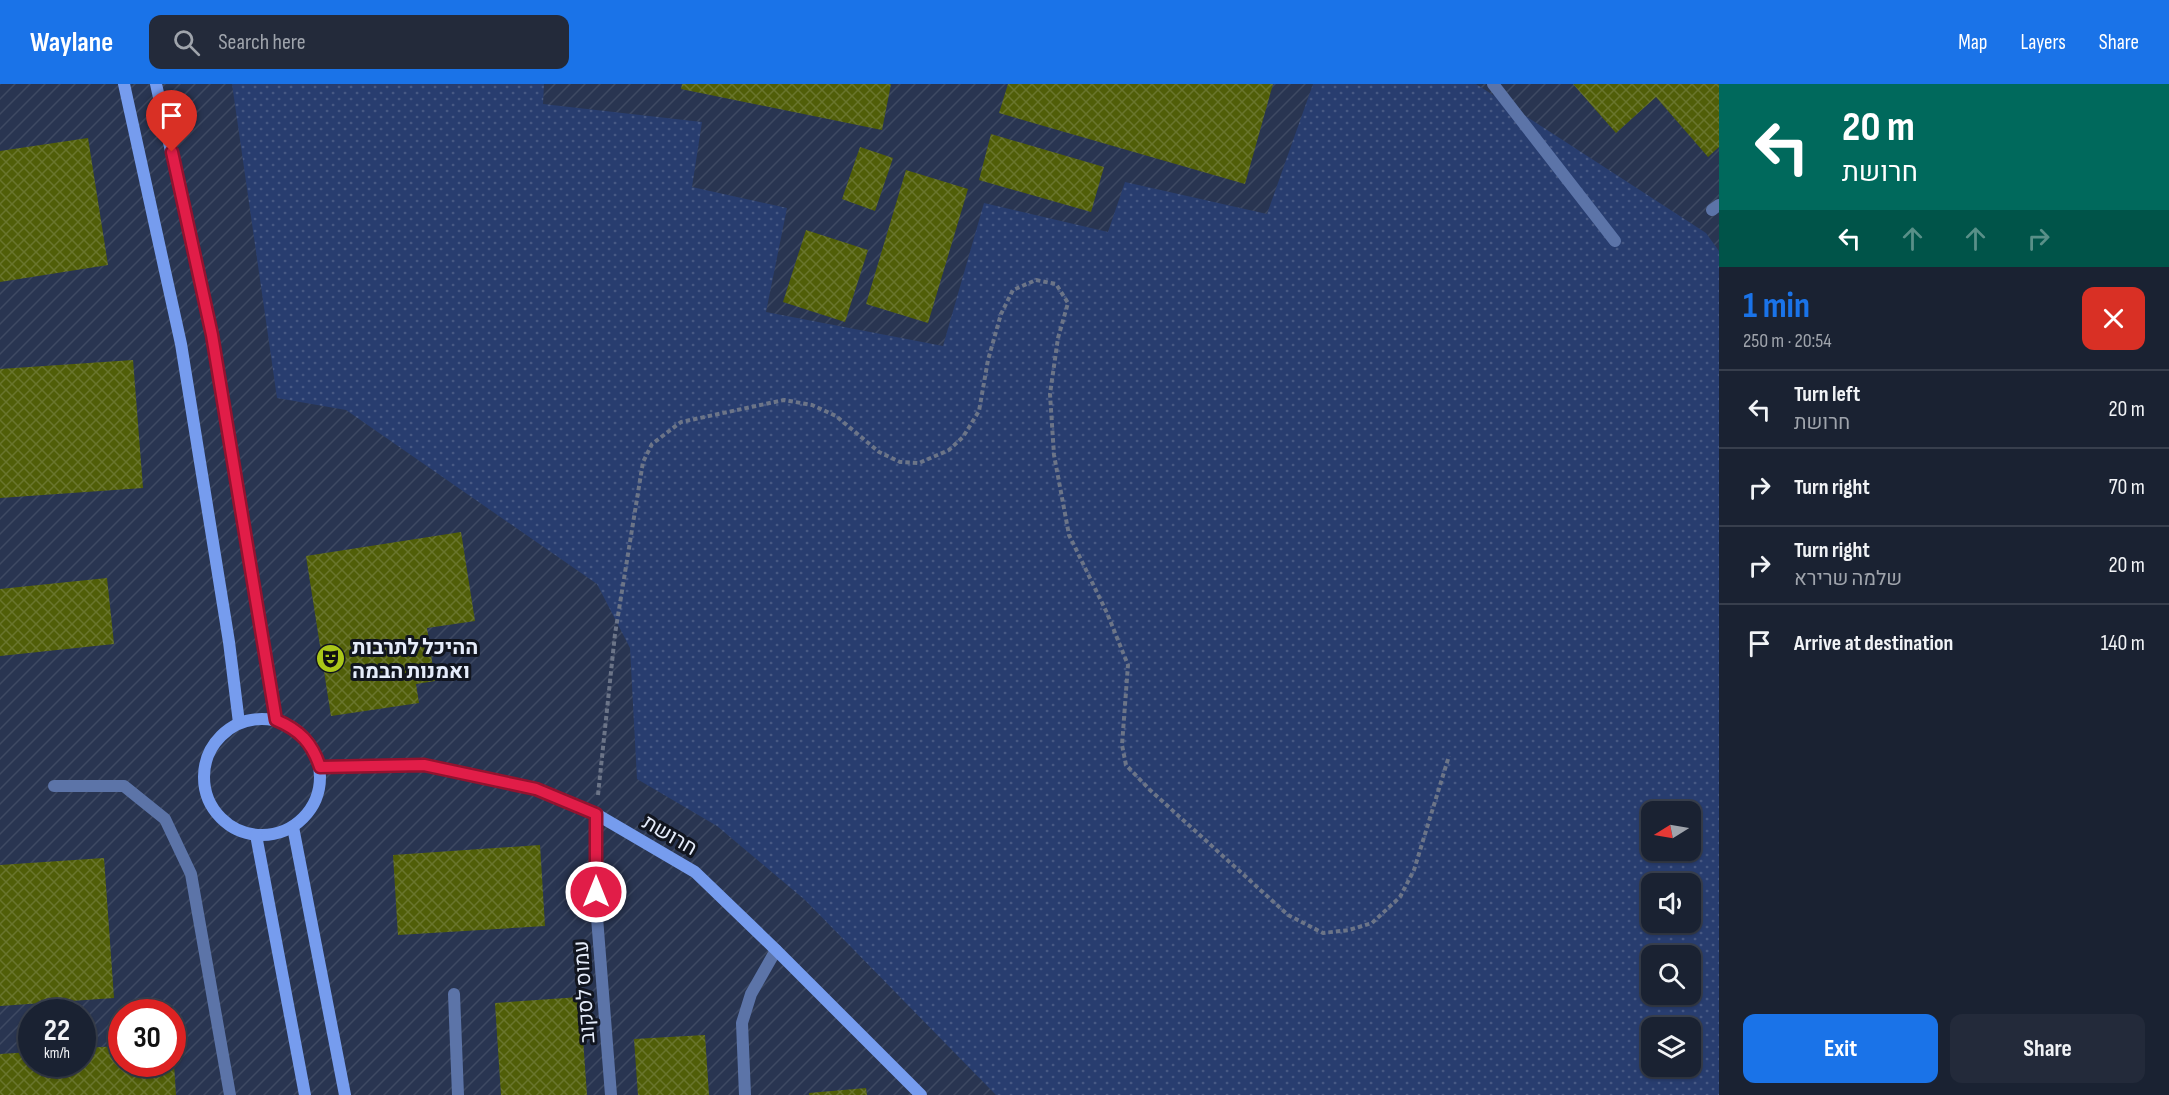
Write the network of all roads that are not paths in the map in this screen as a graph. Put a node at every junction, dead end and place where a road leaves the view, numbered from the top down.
1 (124, 84) edge
2 (156, 84) edge
3 (1494, 84) edge
4 (1615, 241) dead end
5 (276, 720) junction
6 (239, 723) junction
7 (320, 767) junction
8 (54, 786) dead end
9 (596, 814) junction
10 (293, 827) junction
11 (256, 836) junction
12 (776, 950) junction
13 (454, 994) dead end
14 (230, 1095) edge
15 (305, 1095) edge
16 (345, 1095) edge
17 (458, 1095) edge
18 (611, 1095) edge
19 (745, 1095) edge
20 (921, 1095) edge

1 - 6 street
2 - 5 street
3 - 4 street
5 - 6 street
5 - 7 street
6 - 11 street
7 - 9 street, חרושת
7 - 10 street
8 - 14 street
9 - 12 street, חרושת
9 - 18 street, עמוס לסקוב
10 - 11 street
10 - 16 street
11 - 15 street
12 - 19 street
12 - 20 street, חרושת
13 - 17 street

